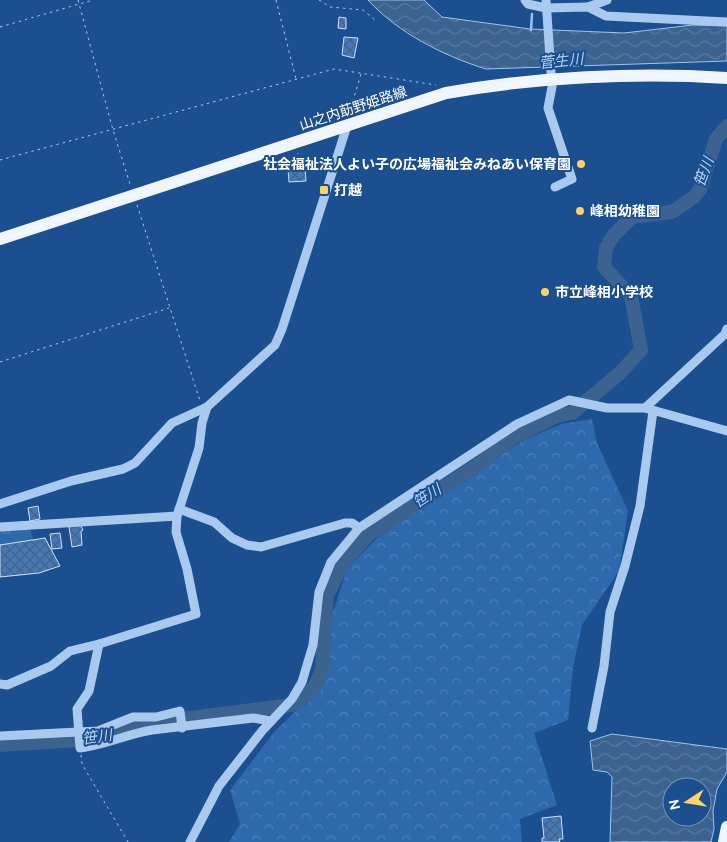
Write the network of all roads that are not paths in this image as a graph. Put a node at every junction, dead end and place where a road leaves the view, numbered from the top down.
1 (525, 0) edge
2 (607, 0) edge
3 (546, 7) edge
4 (588, 7) junction
5 (727, 22) edge
6 (552, 76) junction
7 (727, 78) edge
8 (350, 125) junction
9 (555, 187) dead end
10 (0, 238) edge
11 (727, 329) edge
12 (207, 407) junction
13 (649, 410) junction
14 (727, 432) edge
15 (0, 504) edge
16 (178, 513) junction
17 (0, 527) edge
18 (359, 528) junction
19 (100, 644) junction
20 (0, 684) edge
21 (271, 722) junction
22 (182, 728) junction
23 (592, 728) dead end
24 (78, 731) junction
25 (0, 736) edge
26 (727, 828) edge
27 (190, 842) edge
28 (724, 842) edge

1 - 3 street
2 - 4 street
3 - 4 street
3 - 6 street
4 - 5 street
6 - 7 main road, 山之内莇野姫路線
6 - 8 main road, 山之内莇野姫路線
6 - 9 street
8 - 10 main road, 山之内莇野姫路線
8 - 12 street
11 - 13 street
12 - 15 street
12 - 16 street
13 - 14 street
13 - 18 street
13 - 23 street
16 - 17 street
16 - 18 street
16 - 19 street
18 - 21 street
19 - 20 street
19 - 24 street
21 - 22 street
21 - 27 street
22 - 24 street
22 - 24 street
24 - 25 street
26 - 28 main road

